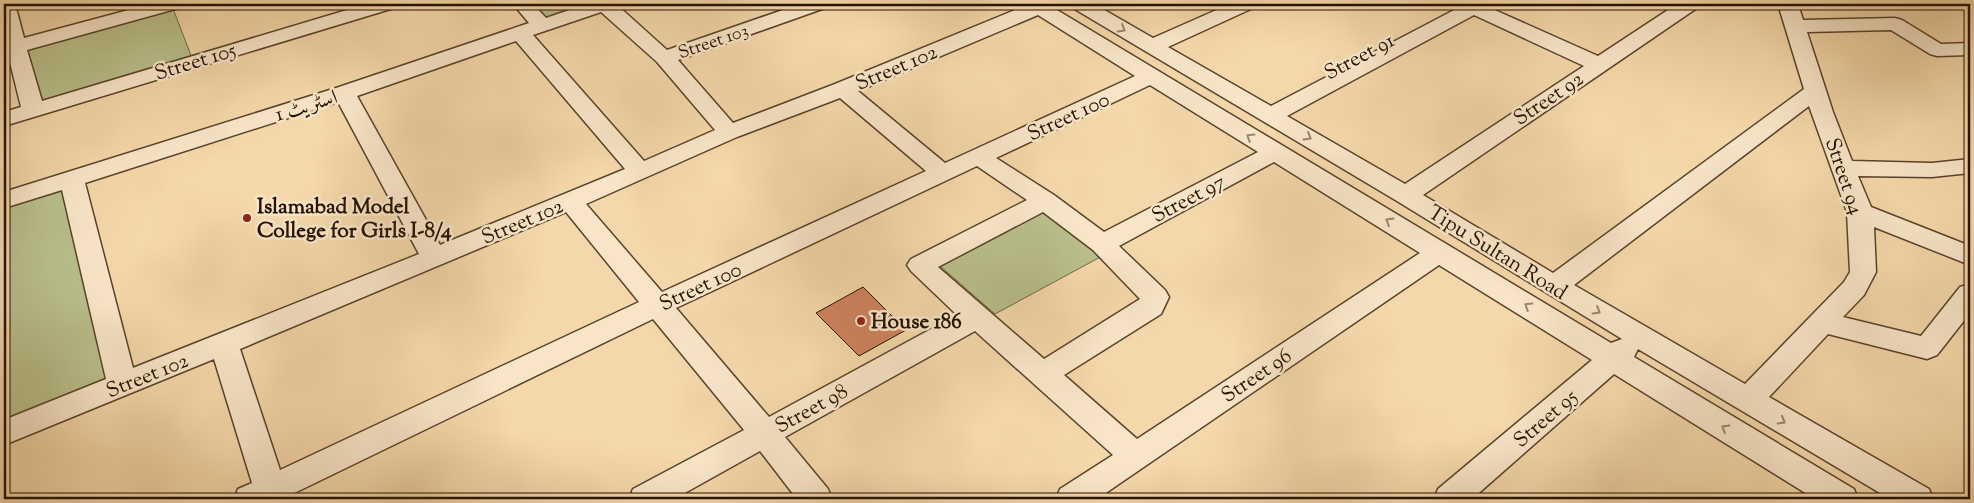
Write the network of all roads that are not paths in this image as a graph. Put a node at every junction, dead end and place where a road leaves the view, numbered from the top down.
1 (5, 4) edge
2 (172, 4) edge
3 (387, 4) edge
4 (523, 4) edge
5 (605, 4) edge
6 (818, 4) edge
7 (1080, 4) edge
8 (1246, 4) edge
9 (1690, 4) edge
10 (1036, 5) edge
11 (1470, 5) edge
12 (1791, 15) edge
13 (540, 25) junction
14 (520, 33) junction
15 (17, 46) junction
16 (1152, 46) junction
17 (1970, 49) edge
18 (664, 58) junction
19 (1598, 64) junction
20 (1152, 76) junction
21 (1220, 86) junction
22 (843, 89) junction
23 (1815, 91) junction
24 (344, 93) junction
25 (1191, 100) junction
26 (33, 110) junction
27 (1264, 112) junction
28 (4, 119) edge
29 (729, 132) junction
30 (1275, 152) junction
31 (979, 157) junction
32 (1970, 166) edge
33 (1843, 168) junction
34 (640, 172) junction
35 (944, 174) junction
36 (72, 178) junction
37 (1406, 195) junction
38 (4, 200) edge
39 (570, 201) junction
40 (1045, 201) junction
41 (1860, 212) junction
42 (1102, 244) junction
43 (1440, 252) junction
44 (1970, 256) edge
45 (434, 258) junction
46 (1554, 286) junction
47 (1970, 294) edge
48 (656, 306) junction
49 (977, 317) junction
50 (1822, 322) junction
51 (1639, 336) junction
52 (224, 344) junction
53 (1612, 359) junction
54 (1043, 374) junction
55 (122, 385) junction
56 (1748, 400) junction
57 (4, 433) edge
58 (765, 433) junction
59 (1136, 456) junction
60 (260, 495) edge
61 (645, 499) edge
62 (816, 499) edge
63 (1072, 499) edge
64 (1450, 499) edge
65 (1842, 499) edge
66 (1917, 499) edge

1 - 15 street
2 - 15 street
3 - 26 street, Street 105
4 - 13 street
5 - 13 street, اسٹریٹ 1
5 - 18 street
6 - 18 street, Street 103
7 -> 16 street, Tipu Sultan Road
8 - 16 street
9 - 19 street, Street 92
10 - 20 street, Tipu Sultan Road
10 - 22 street, Street 102
11 - 19 street
11 - 27 street
12 - 17 street
12 - 23 street, Street 94
13 - 14 street, اسٹریٹ 1
14 - 24 street, اسٹریٹ 1
14 - 34 street
15 - 26 street
16 - 21 street, Tipu Sultan Road
18 - 29 street
19 - 37 street, Street 92
20 - 25 street, Tipu Sultan Road
20 - 31 street, Street 100
21 - 25 street
21 - 27 street, Tipu Sultan Road
22 - 29 street, Street 102
22 - 35 street
23 - 33 street, Street 94
23 - 46 street
24 - 36 street, اسٹریٹ 1
24 - 45 street
30 -> 25 street, Tipu Sultan Road
26 - 28 street, Street 105
27 -> 37 street, Tipu Sultan Road
29 - 34 street, Street 102
30 - 42 street, Street 97
43 -> 30 street, Tipu Sultan Road
31 - 35 street, Street 100
31 - 40 street
32 - 33 street
33 - 41 street, Street 94
34 - 39 street, Street 102
35 - 48 street, Street 100
36 - 38 street, اسٹریٹ 1
36 - 55 street
37 - 46 street, Tipu Sultan Road
39 - 45 street, Street 102
39 - 48 street
40 - 42 street
40 - 49 street
41 - 44 street
41 - 50 street, Street 94
42 - 54 street
53 -> 43 street, Tipu Sultan Road
43 - 59 street, Street 96
45 - 52 street, Street 102
46 -> 51 street, Tipu Sultan Road
47 - 50 street
48 - 58 street
48 - 60 street, Street 100
49 - 54 street
49 - 58 street, Street 98
50 - 56 street, Street 94
51 - 53 street, Street 95
51 - 56 street, Tipu Sultan Road
52 - 55 street, Street 102
52 - 60 street
53 - 64 street, Street 95
65 -> 53 street, Tipu Sultan Road
54 - 59 street
55 - 57 street, Street 102
56 -> 66 street, Tipu Sultan Road
58 - 61 street, Street 98
58 - 62 street
59 - 63 street, Street 96

